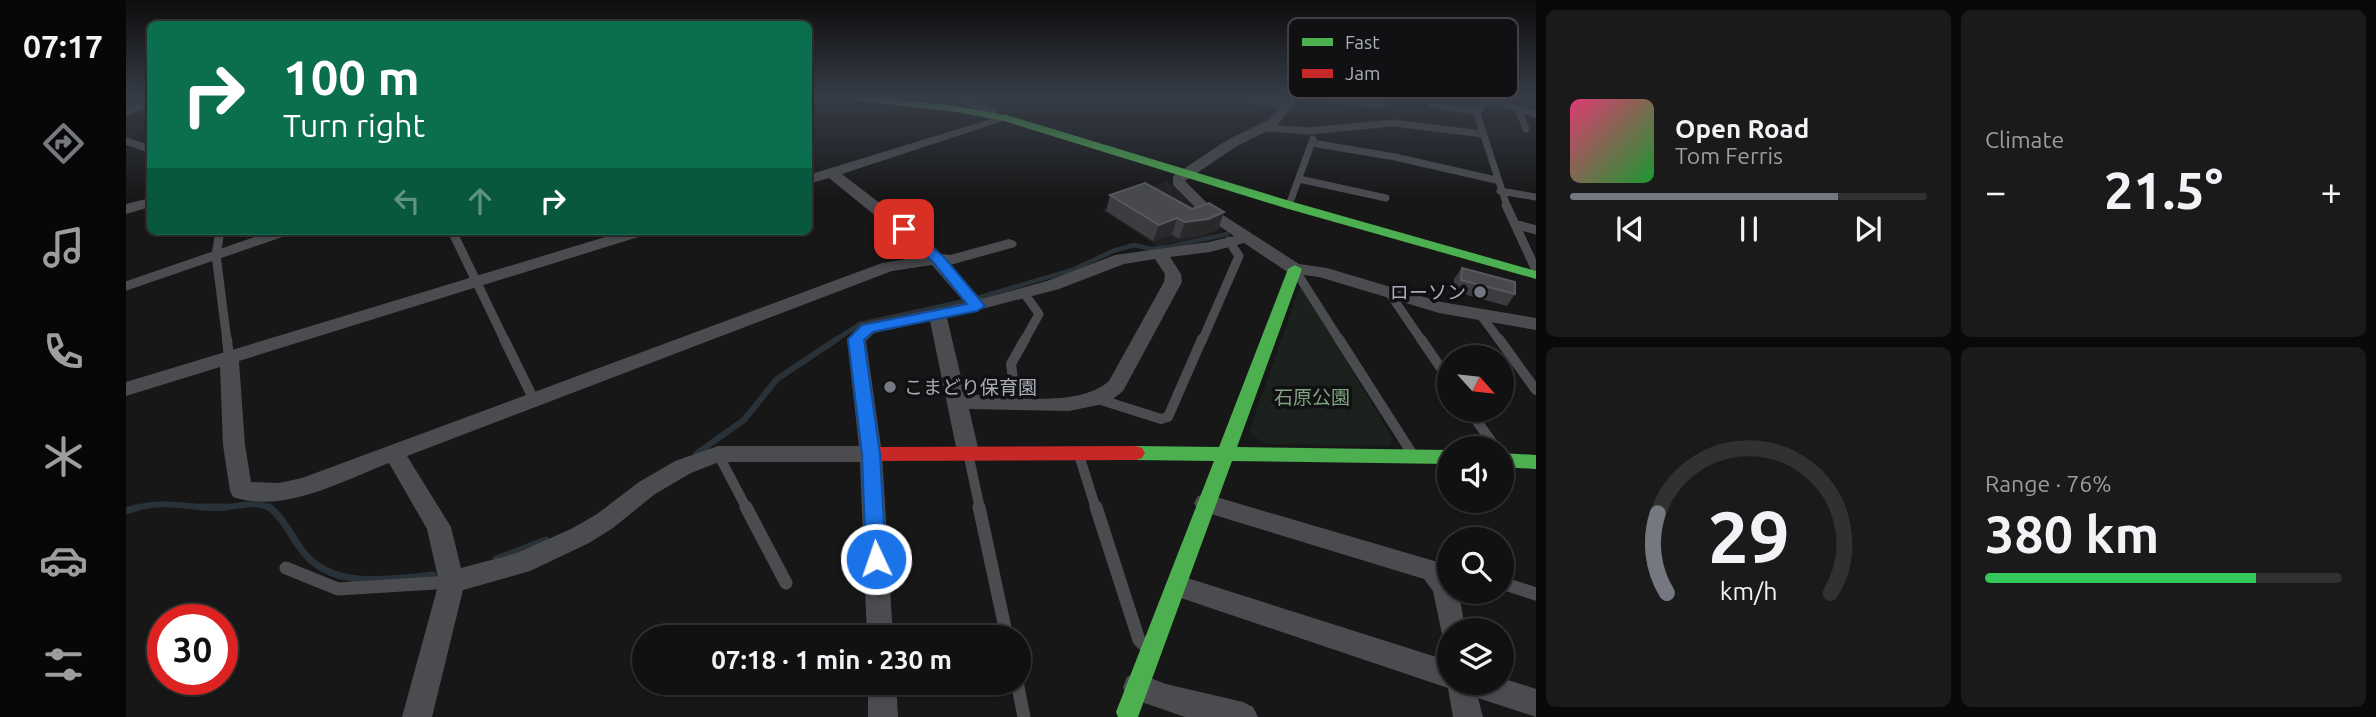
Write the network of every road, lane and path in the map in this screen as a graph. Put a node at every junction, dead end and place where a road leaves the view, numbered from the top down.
1 (954, 131) edge
2 (1050, 131) edge
3 (1258, 131) edge
4 (1304, 131) edge
5 (1314, 131) edge
6 (1459, 131) edge
7 (1310, 132) junction
8 (1483, 134) joint
9 (126, 141) edge
10 (1312, 143) junction
11 (147, 148) edge
12 (832, 173) junction
13 (1186, 173) junction
14 (812, 179) edge
15 (1298, 179) junction
16 (1496, 180) junction
17 (1500, 191) junction
18 (1536, 197) edge
19 (1385, 198) dead end
20 (147, 203) edge
21 (1289, 205) junction
22 (126, 209) edge
23 (1515, 224) junction
24 (1536, 230) edge
25 (219, 235) edge
26 (274, 235) edge
27 (454, 235) edge
28 (629, 235) edge
29 (1238, 239) junction
30 (1010, 244) dead end
31 (216, 255) junction
32 (1160, 255) junction
33 (938, 259) junction
34 (1295, 269) junction
35 (1536, 273) edge
36 (476, 282) junction
37 (126, 286) edge
38 (1024, 293) junction
39 (1390, 294) junction
40 (977, 306) junction
41 (937, 314) junction
42 (1480, 314) junction
43 (1536, 324) edge
44 (229, 359) junction
45 (1437, 363) edge
46 (1535, 388) edge
47 (126, 389) edge
48 (1098, 399) junction
49 (534, 400) junction
50 (957, 401) junction
51 (1016, 402) junction
52 (968, 452) junction
53 (394, 453) junction
54 (1225, 453) junction
55 (718, 454) junction
56 (871, 454) junction
57 (1079, 454) junction
58 (1413, 456) junction
59 (1437, 457) edge
60 (1514, 458) edge
61 (1536, 462) edge
62 (1206, 503) junction
63 (286, 568) dead end
64 (1437, 568) edge
65 (452, 582) junction
66 (786, 583) dead end
67 (1178, 586) junction
68 (1514, 587) edge
69 (1536, 594) edge
70 (879, 625) edge
71 (1004, 625) edge
72 (1150, 650) junction
73 (1437, 671) edge
74 (882, 695) edge
75 (1020, 695) edge
76 (1464, 695) edge
77 (1512, 695) edge
78 (1536, 703) edge
79 (1130, 705) edge
80 (417, 717) edge
81 (883, 717) edge
82 (1024, 717) edge
83 (1243, 717) edge
84 (1468, 717) edge

1 - 12 street
2 - 13 street
3 - 13 street
4 - 7 lane
5 - 7 lane
6 - 8 lane
7 - 10 lane
8 - 16 lane
9 - 11 street
10 - 15 lane
10 - 16 lane
12 - 14 street
12 - 33 street
13 - 21 street
13 - 29 street
15 - 19 lane
15 - 21 lane
16 - 17 lane
17 - 18 lane
17 - 23 lane
20 - 22 street
21 - 35 street
23 - 24 lane
23 - 35 lane
25 - 31 lane
26 - 31 lane
27 - 36 lane
28 - 36 street
29 - 32 street
29 - 34 street
29 - 48 lane
30 - 33 street
31 - 37 lane
31 - 44 lane
32 - 38 street
32 - 48 street
33 - 40 street
33 - 49 street
34 - 39 street
34 - 54 street
34 - 58 lane
36 - 44 street
36 - 49 lane
38 - 40 street
38 - 51 lane
39 - 42 street
39 - 45 lane
40 - 41 street
41 - 50 street
41 - 56 street
42 - 43 street
42 - 46 lane
44 - 47 street
44 - 53 street
48 - 51 street
49 - 53 street
50 - 51 street
50 - 52 street
52 - 56 street
52 - 57 street
52 - 71 lane
53 - 65 street
54 - 57 street
54 - 58 street
54 - 62 street
55 - 56 street
55 - 65 street
55 - 66 lane
56 - 70 street
57 - 72 lane
58 - 59 street
60 - 61 street
62 - 64 street
62 - 67 street
63 - 65 lane
65 - 80 street
67 - 72 street
67 - 73 street
68 - 69 lane
72 - 79 street
74 - 81 street
75 - 82 lane
76 - 84 street
77 - 78 street
79 - 83 street

